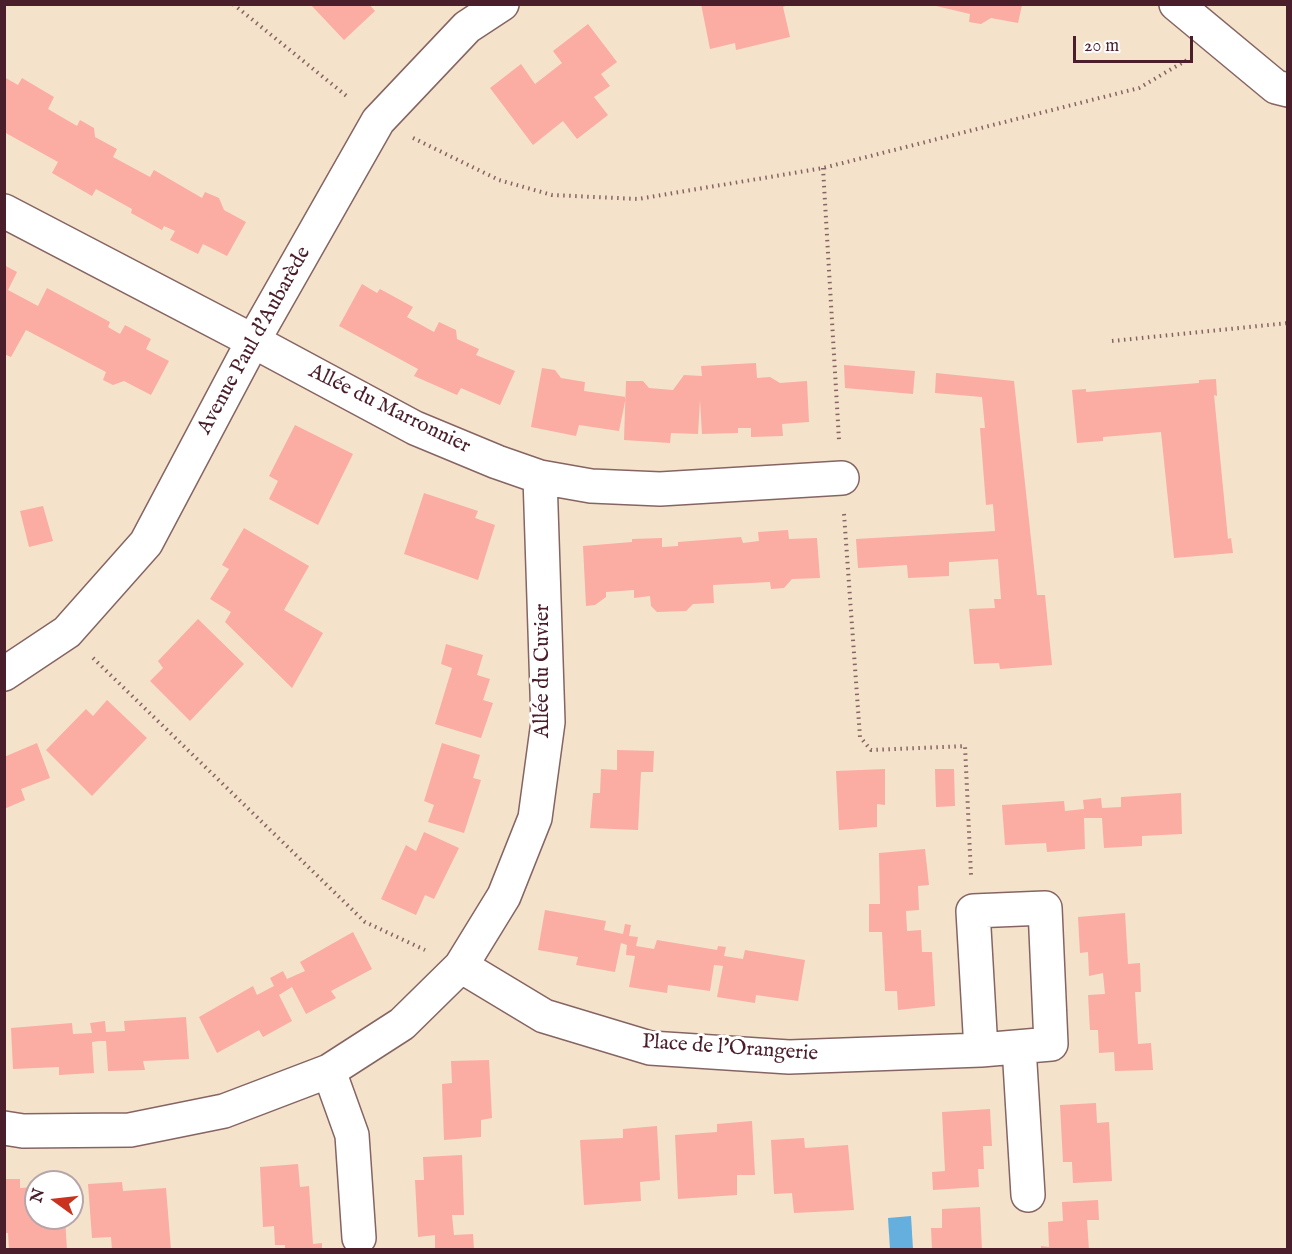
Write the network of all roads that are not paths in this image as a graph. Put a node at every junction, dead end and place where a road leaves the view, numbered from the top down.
1 (502, 4) edge
2 (1176, 4) edge
3 (1287, 90) edge
4 (4, 211) edge
5 (253, 341) junction
6 (540, 477) junction
7 (842, 478) dead end
8 (4, 674) edge
9 (460, 966) junction
10 (1019, 1047) junction
11 (981, 1050) junction
12 (329, 1071) junction
13 (4, 1128) edge
14 (1028, 1195) dead end
15 (359, 1238) dead end

1 - 5 street, Avenue Paul d'Aubarède
2 - 3 street
4 - 5 street, Allée du Marronnier
5 - 6 street, Allée du Marronnier
5 - 8 street, Avenue Paul d'Aubarède
6 - 7 street, Allée du Marronnier
6 - 9 street, Allée du Cuvier
9 - 11 street, Place de l'Orangerie
9 - 12 street, Allée du Cuvier
10 - 11 street, Place de l'Orangerie
10 - 11 street, Place de l'Orangerie
10 - 14 street
12 - 13 street, Allée du Cuvier
12 - 15 street

